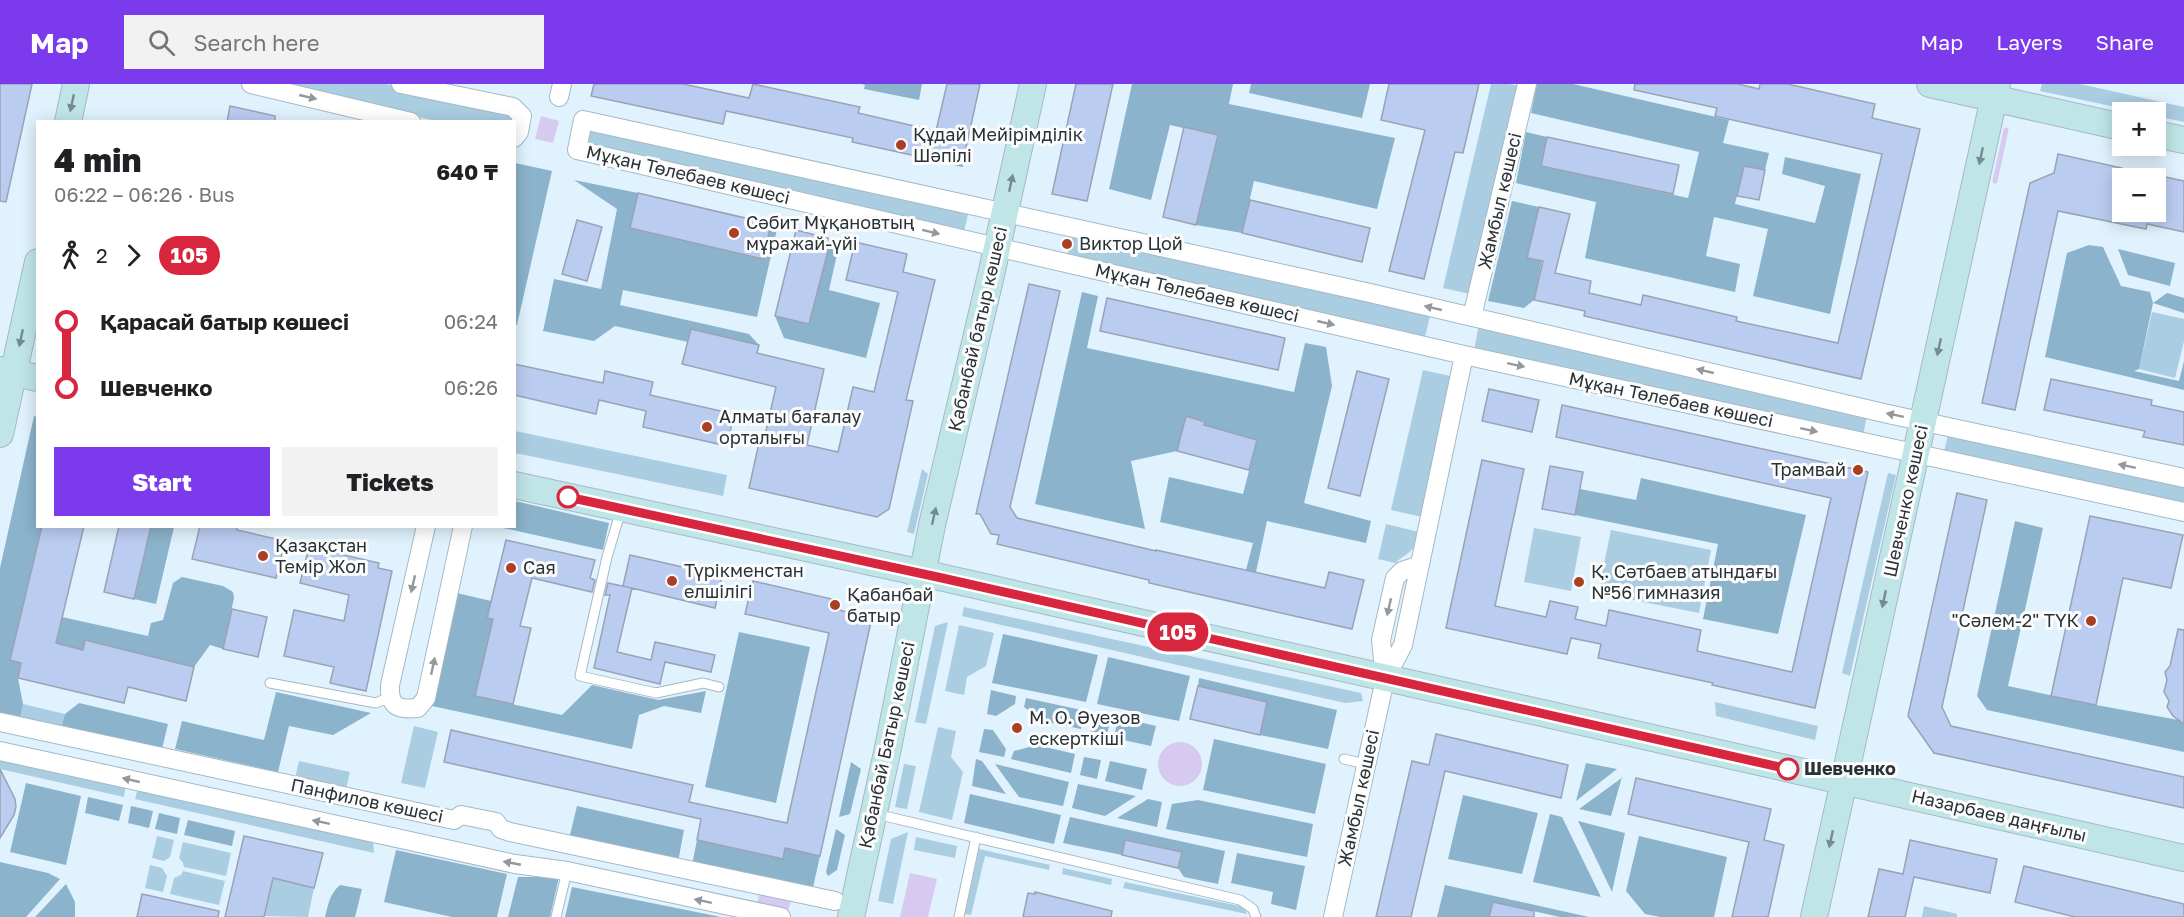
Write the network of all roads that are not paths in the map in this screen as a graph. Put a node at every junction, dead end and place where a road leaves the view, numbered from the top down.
1 (76, 84) edge
2 (251, 84) edge
3 (401, 84) edge
4 (1033, 84) edge
5 (1527, 84) edge
6 (1930, 84) edge
7 (1996, 92) edge
8 (68, 120) edge
9 (403, 120) edge
10 (2112, 124) edge
11 (516, 136) edge
12 (2166, 136) edge
13 (2184, 140) edge
14 (1005, 214) junction
15 (997, 248) junction
16 (36, 273) edge
17 (1473, 317) junction
18 (1464, 354) junction
19 (17, 374) edge
20 (1923, 421) junction
21 (0, 434) edge
22 (1916, 454) junction
23 (2184, 478) edge
24 (516, 485) edge
25 (622, 508) junction
26 (2184, 512) edge
27 (426, 528) edge
28 (464, 528) edge
29 (922, 573) junction
30 (1385, 679) junction
31 (270, 683) dead end
32 (719, 687) dead end
33 (390, 697) junction
34 (0, 722) edge
35 (0, 751) edge
36 (1344, 759) dead end
37 (1366, 764) junction
38 (1844, 782) junction
39 (873, 813) junction
40 (976, 837) junction
41 (2184, 858) edge
42 (567, 871) junction
43 (843, 909) edge
44 (752, 914) edge
45 (556, 917) edge
46 (781, 917) edge
47 (959, 917) edge
48 (1256, 917) edge
49 (1333, 917) edge
50 (1814, 917) edge

1 -> 8 street
2 -> 9 street
3 - 11 street
14 -> 4 street, Қабанбай батыр көшесі
5 - 17 street, Жамбыл көшесі
6 - 7 street
7 - 10 street
7 -> 20 street, Шевченко көшесі
12 - 13 street
14 - 15 street, Қабанбай батыр көшесі
14 -> 15 street, Мұқан Төлебаев көшесі
17 -> 14 street, Мұқан Төлебаев көшесі
15 -> 18 street, Мұқан Төлебаев көшесі
29 -> 15 street, Қабанбай батыр көшесі
16 -> 19 street
20 -> 17 street, Мұқан Төлебаев көшесі
18 -> 22 street, Мұқан Төлебаев көшесі
18 - 30 street, Жамбыл көшесі
19 - 21 street
20 - 22 street, Шевченко көшесі
23 -> 20 street, Мұқан Төлебаев көшесі
22 - 26 street, Мұқан Төлебаев көшесі
22 -> 38 street, Шевченко көшесі
24 - 25 street, Назарбаев даңғылы
25 - 29 street, Назарбаев даңғылы
25 - 32 lane
27 -> 33 street
33 -> 28 street
29 - 30 street, Назарбаев даңғылы
29 - 39 street, Қабанбай Батыр көшесі
30 - 37 street, Жамбыл көшесі
30 - 38 street, Назарбаев даңғылы
31 - 33 lane
34 - 43 street, Панфилов көшесі
42 -> 35 street, Панфилов көшесі
36 - 37 lane
37 - 49 street, Жамбыл көшесі
38 - 41 street, Назарбаев даңғылы
38 -> 50 street, Шевченко көшесі
39 - 40 lane
39 - 43 street, Қабанбай Батыр көшесі
40 - 47 lane
40 - 48 lane
44 -> 42 street, Панфилов көшесі
42 - 45 lane
44 - 46 street, Панфилов көшесі

